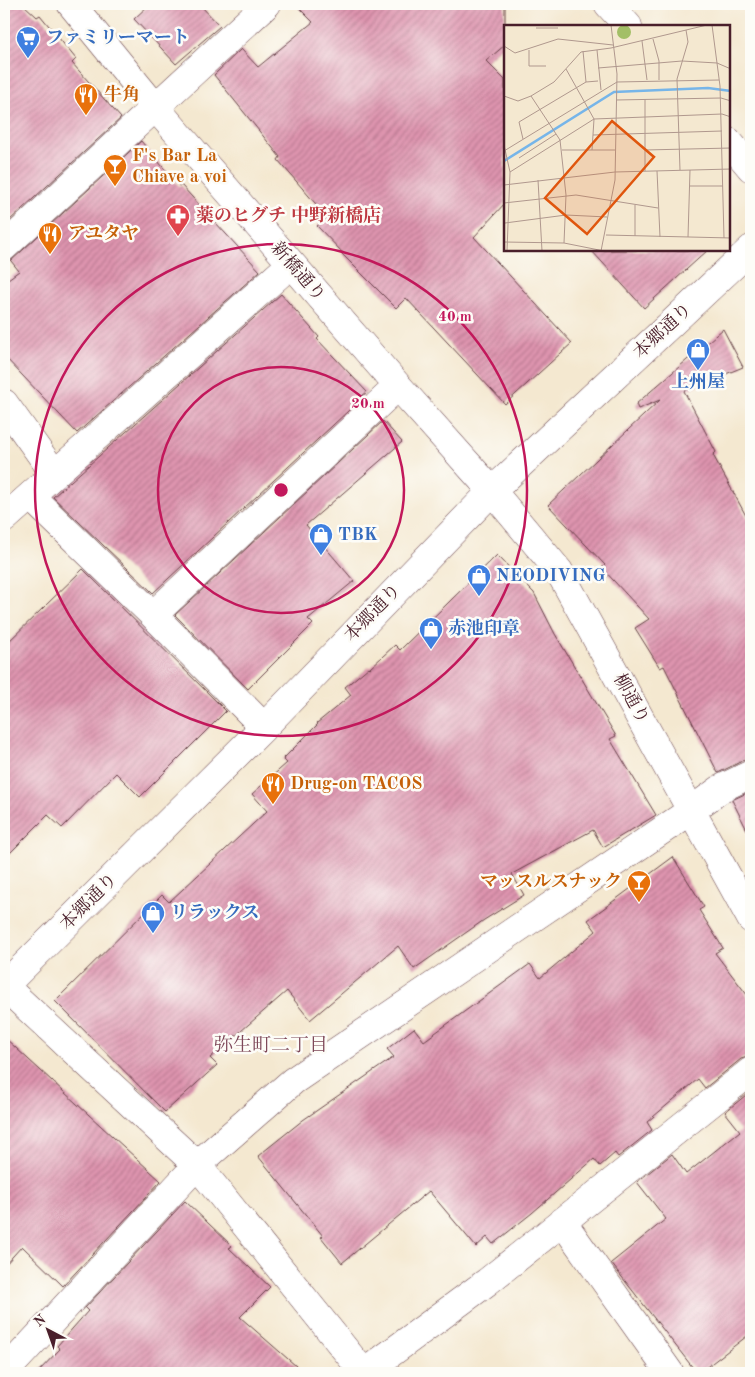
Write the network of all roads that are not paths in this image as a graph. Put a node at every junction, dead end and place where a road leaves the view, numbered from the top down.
1 (71, 4) edge
2 (267, 4) edge
3 (608, 4) edge
4 (627, 25) edge
5 (155, 108) junction
6 (730, 143) edge
7 (751, 168) edge
8 (4, 247) edge
9 (751, 249) edge
10 (291, 264) junction
11 (398, 386) junction
12 (4, 403) edge
13 (54, 473) junction
14 (492, 491) junction
15 (30, 496) junction
16 (4, 519) edge
17 (153, 615) junction
18 (264, 727) junction
19 (751, 774) edge
20 (692, 810) junction
21 (751, 919) edge
22 (4, 986) edge
23 (751, 1071) edge
24 (197, 1165) junction
25 (562, 1221) junction
26 (4, 1373) edge
27 (364, 1373) edge
28 (670, 1373) edge

1 - 5 street, 新橋通り
2 - 5 street
3 - 4 street
5 - 8 street
5 - 10 street, 新橋通り
6 - 7 street
9 - 14 street, 本郷通り
10 - 11 street, 新橋通り
10 - 13 street
11 - 14 street, 新橋通り
11 - 17 street
12 - 13 street
13 - 15 street
14 - 18 street, 本郷通り
14 - 20 street, 柳通り
15 - 16 street
15 - 17 street
17 - 18 street
18 - 22 street, 本郷通り
19 - 20 street
20 - 21 street, 柳通り
20 - 24 street
22 - 24 street
23 - 25 street
24 - 26 street
24 - 27 street
25 - 27 street
25 - 28 street

